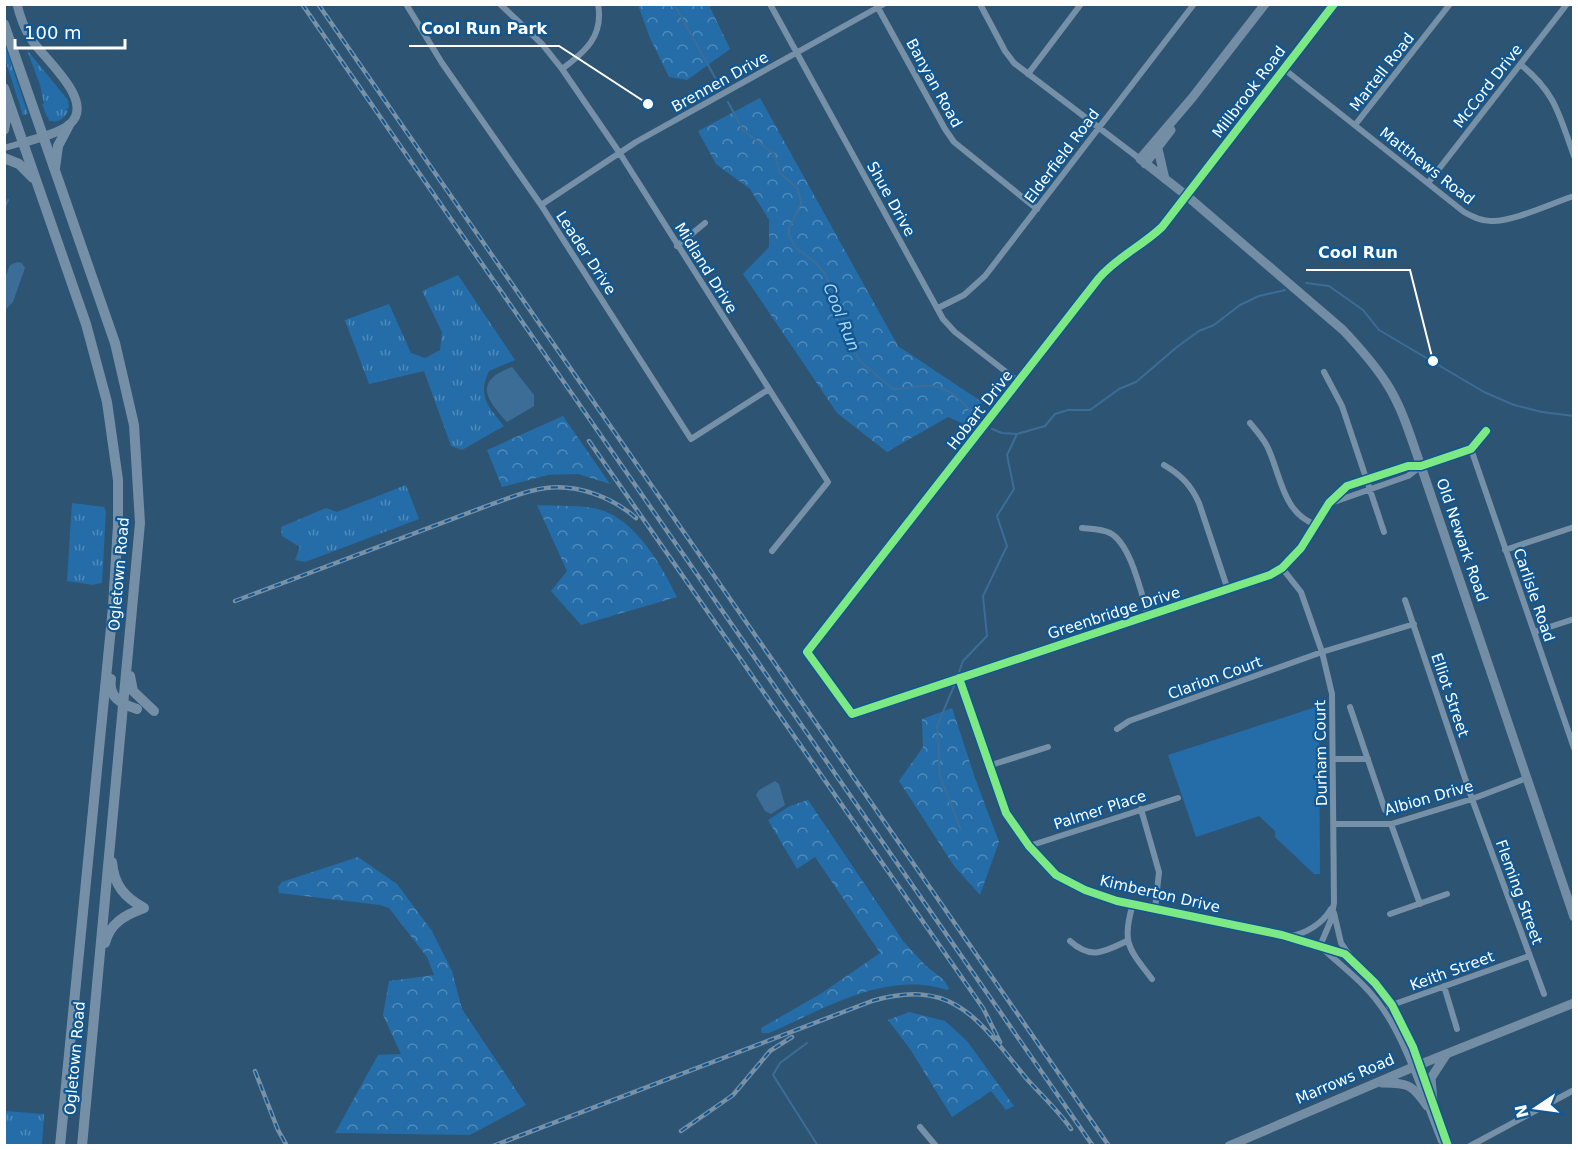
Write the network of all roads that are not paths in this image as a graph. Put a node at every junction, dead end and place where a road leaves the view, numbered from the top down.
1 (17, 4) edge
2 (406, 4) edge
3 (500, 4) edge
4 (598, 4) edge
5 (770, 4) edge
6 (980, 4) edge
7 (1081, 4) edge
8 (1194, 4) edge
9 (1265, 4) edge
10 (1334, 4) edge
11 (1450, 4) edge
12 (1567, 4) edge
13 (879, 6) edge
14 (4, 24) edge
15 (796, 53) junction
16 (1521, 65) junction
17 (562, 69) junction
18 (1284, 69) junction
19 (1028, 74) junction
20 (4, 88) edge
21 (1192, 98) junction
22 (8, 100) junction
23 (69, 125) junction
24 (1355, 125) junction
25 (1099, 128) junction
26 (4, 130) edge
27 (42, 136) junction
28 (22, 143) junction
29 (4, 148) edge
30 (1158, 149) junction
31 (619, 152) junction
32 (1574, 156) edge
33 (4, 158) edge
34 (1142, 161) junction
35 (54, 172) junction
36 (1165, 179) junction
37 (36, 181) junction
38 (1428, 183) junction
39 (1187, 196) junction
40 (1574, 196) edge
41 (541, 205) junction
42 (1037, 209) junction
43 (705, 223) dead end
44 (677, 246) junction
45 (938, 308) junction
46 (1324, 372) dead end
47 (1019, 382) junction
48 (769, 389) junction
49 (1250, 423) dead end
50 (1486, 431) dead end
51 (1471, 449) junction
52 (1164, 465) dead end
53 (1421, 466) junction
54 (1368, 479) junction
55 (1370, 488) junction
56 (1329, 503) junction
57 (1317, 525) junction
58 (1574, 527) edge
59 (1082, 528) dead end
60 (1384, 532) dead end
61 (1506, 550) junction
62 (772, 551) dead end
63 (1282, 568) junction
64 (1228, 590) junction
65 (1405, 600) dead end
66 (113, 607) junction
67 (1148, 615) junction
68 (1574, 619) edge
69 (1414, 624) junction
70 (1534, 633) junction
71 (129, 642) junction
72 (807, 652) joint
73 (1322, 652) junction
74 (958, 678) junction
75 (123, 705) junction
76 (1350, 707) dead end
77 (137, 709) dead end
78 (154, 711) dead end
79 (1574, 718) edge
80 (1564, 722) junction
81 (1117, 729) dead end
82 (1048, 747) dead end
83 (1574, 748) edge
84 (1334, 759) junction
85 (1368, 759) junction
86 (988, 766) junction
87 (1527, 778) junction
88 (1178, 798) dead end
89 (1472, 799) junction
90 (1141, 810) junction
91 (1386, 810) dead end
92 (1334, 824) junction
93 (1391, 824) junction
94 (110, 843) junction
95 (1029, 846) junction
96 (1447, 894) dead end
97 (1334, 903) junction
98 (1133, 904) junction
99 (1419, 904) junction
100 (1155, 909) junction
101 (1390, 914) dead end
102 (1574, 917) edge
103 (1286, 936) junction
104 (1070, 941) dead end
105 (1127, 941) junction
106 (1320, 946) junction
107 (1529, 956) junction
108 (99, 960) junction
109 (1357, 965) junction
110 (1152, 979) dead end
111 (1444, 986) junction
112 (1544, 994) dead end
113 (1574, 1003) edge
114 (1392, 1005) junction
115 (1383, 1009) junction
116 (1456, 1029) dead end
117 (1447, 1054) junction
118 (1415, 1067) junction
119 (1377, 1083) junction
120 (1574, 1090) edge
121 (1430, 1104) junction
122 (920, 1127) dead end
123 (62, 1146) edge
124 (82, 1146) edge
125 (936, 1146) edge
126 (1229, 1146) edge
127 (1447, 1146) edge
128 (1470, 1146) edge

1 - 23 street
2 - 41 street, Leader Drive
3 - 17 street, Midland Drive
4 - 17 street
5 - 15 street, Shue Drive
6 - 19 street
7 - 19 street
8 - 25 street, Elderfield Road
9 - 21 street
10 - 18 street, Millbrook Road
11 - 24 street, Martell Road
12 - 16 street, McCord Drive
13 - 15 street, Brennen Drive
13 - 42 street, Banyan Road
14 - 27 main road, Ogletown Road
15 - 31 street, Brennen Drive
15 - 45 street, Shue Drive
16 - 32 street
16 - 38 street, McCord Drive
17 - 31 street, Midland Drive
18 - 24 street, Matthews Road
18 - 39 street, Millbrook Road
19 - 25 street
20 - 22 main road, Ogletown Road
21 - 30 street
21 - 34 street
22 - 26 main road
22 - 28 main road, Ogletown Road
23 - 27 street
23 - 35 main road
24 - 38 street, Matthews Road
25 - 34 street
25 - 42 street, Elderfield Road
27 - 28 street
27 - 35 main road, Ogletown Road
28 - 29 street
28 - 37 main road, Ogletown Road
30 - 34 street
30 - 36 street
31 - 41 street, Brennen Drive
31 - 44 street, Midland Drive
33 - 37 main road
34 - 36 street, Old Newark Road
35 - 71 main road, Ogletown Road
36 - 39 street, Old Newark Road
37 - 66 main road, Ogletown Road
38 - 40 street, Matthews Road
39 - 47 street, Hobart Drive
39 - 53 street, Old Newark Road
41 - 48 street, Leader Drive
42 - 45 street, Elderfield Road
43 - 44 street
44 - 48 street, Midland Drive
45 - 47 street, Shue Drive
46 - 54 street
47 - 72 street, Hobart Drive
48 - 62 street, Midland Drive
49 - 57 street
50 - 51 street
51 - 53 street
51 - 61 street, Carlisle Road
52 - 64 street
53 - 54 street, Greenbridge Drive
53 - 55 street
53 - 87 street, Old Newark Road
54 - 55 street
54 - 56 street, Greenbridge Drive
55 - 56 street
55 - 60 street
56 - 57 street, Greenbridge Drive
57 - 63 street, Greenbridge Drive
58 - 61 street
59 - 67 street
61 - 70 street, Carlisle Road
63 - 64 street, Greenbridge Drive
63 - 73 street, Durham Court
64 - 67 street, Greenbridge Drive
65 - 69 street, Elliot Street
66 - 75 main road
66 - 123 main road, Ogletown Road
67 - 74 street, Greenbridge Drive
68 - 70 street
69 - 73 street, Clarion Court
69 - 89 street, Elliot Street
70 - 80 street, Carlisle Road
71 - 75 main road, Ogletown Road
71 - 78 main road
72 - 74 street, Greenbridge Drive
73 - 81 street, Clarion Court
73 - 84 street, Durham Court
74 - 86 street, Kimberton Drive
75 - 77 main road
75 - 94 main road, Ogletown Road
76 - 85 street
79 - 80 street
80 - 83 street, Carlisle Road
82 - 86 street
84 - 85 street
84 - 92 street, Durham Court
85 - 91 street
86 - 95 street, Kimberton Drive
87 - 89 street, Albion Drive
87 - 102 street, Old Newark Road
88 - 90 street, Palmer Place
89 - 93 street, Albion Drive
89 - 107 street, Fleming Street
90 - 95 street, Palmer Place
90 - 100 street
92 - 93 street, Albion Drive
92 - 97 street, Durham Court
93 - 99 street
94 - 108 main road, Ogletown Road
94 - 108 main road
95 - 98 street, Kimberton Drive
96 - 99 street
97 - 103 street
97 - 106 street, Durham Court
97 - 109 street
98 - 100 street, Kimberton Drive
98 - 105 street
99 - 101 street
100 - 103 street, Kimberton Drive
103 - 106 street, Kimberton Drive
104 - 105 street
105 - 110 street
106 - 109 street, Kimberton Drive
106 - 115 street, Kimberton Drive
107 - 111 street, Keith Street
107 - 112 street, Fleming Street
108 - 124 main road, Ogletown Road
109 - 114 street, Kimberton Drive
111 - 114 street, Keith Street
111 - 116 street
113 - 117 street, Marrows Road
114 - 115 street, Keith Street
114 - 118 street, Kimberton Drive
115 - 118 street, Kimberton Drive
117 - 118 street, Marrows Road
117 - 121 street
118 - 119 street, Marrows Road
118 - 121 street
119 - 121 street
119 - 126 street, Marrows Road
120 - 128 street
121 - 127 street
122 - 125 street

